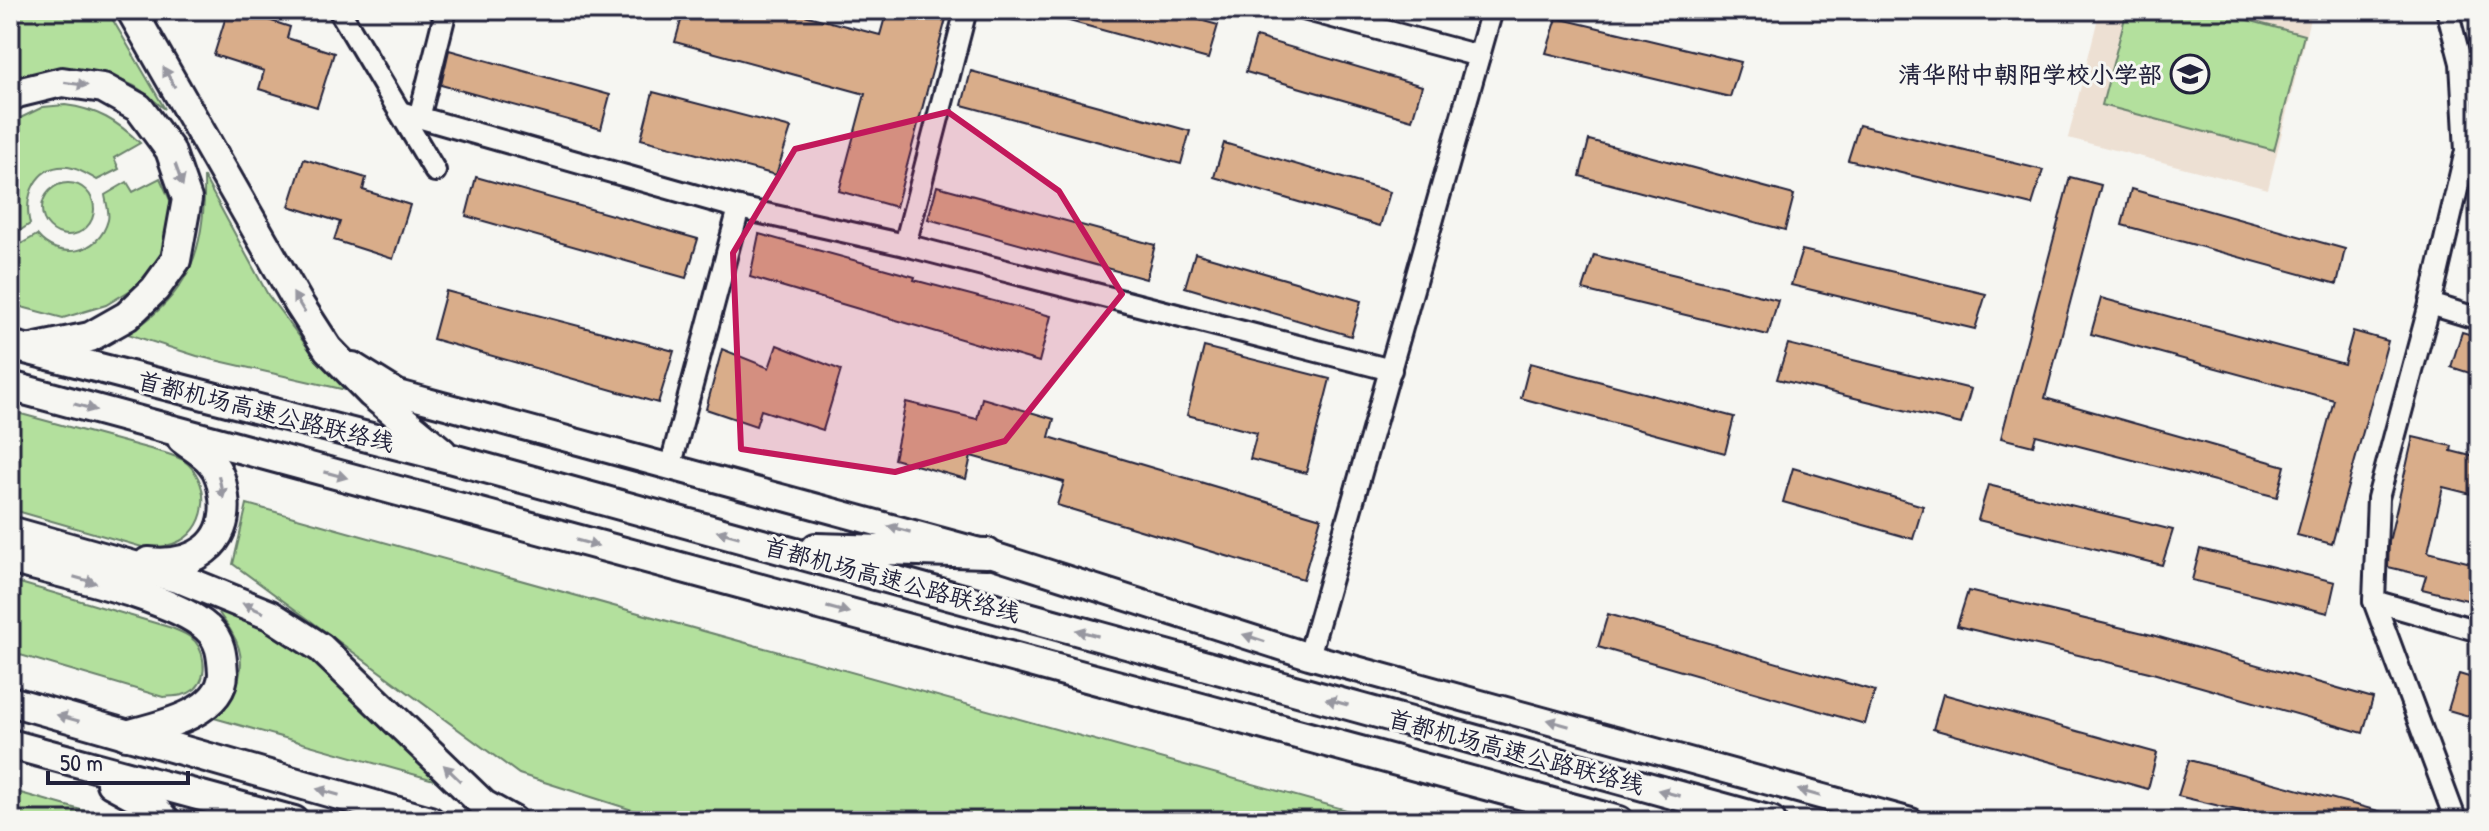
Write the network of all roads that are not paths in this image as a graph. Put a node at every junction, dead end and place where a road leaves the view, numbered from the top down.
1 (131, 10) edge
2 (339, 10) edge
3 (446, 10) edge
4 (966, 10) edge
5 (1307, 10) edge
6 (1492, 10) edge
7 (2447, 10) edge
8 (1479, 56) junction
9 (10, 97) edge
10 (409, 115) junction
11 (435, 171) dead end
12 (739, 208) junction
13 (905, 245) junction
14 (2431, 297) junction
15 (2479, 305) edge
16 (2479, 319) edge
17 (19, 348) edge
18 (328, 349) junction
19 (1391, 370) junction
20 (10, 386) edge
21 (172, 431) junction
22 (449, 458) junction
23 (670, 468) junction
24 (10, 531) edge
25 (773, 546) junction
26 (987, 553) junction
27 (10, 559) edge
28 (188, 569) junction
29 (2374, 601) junction
30 (172, 608) junction
31 (2479, 631) edge
32 (1309, 656) junction
33 (10, 701) edge
34 (126, 735) junction
35 (10, 744) edge
36 (72, 761) junction
37 (1461, 778) junction
38 (166, 821) edge
39 (294, 821) edge
40 (430, 821) edge
41 (513, 821) edge
42 (1573, 821) edge
43 (1619, 821) edge
44 (1771, 821) edge
45 (1911, 821) edge
46 (2456, 821) edge

18 -> 1 highway
2 - 10 street
3 - 10 street
4 - 13 street
5 - 8 street
6 - 8 street
7 - 14 street
8 - 19 street
9 -> 17 highway
10 - 11 street
10 - 12 street
12 - 13 street
12 - 23 street
13 - 19 street
14 - 15 street
14 - 16 street
14 - 29 street
17 - 22 highway, 首都机场高速公路联络线
18 - 22 highway
18 - 23 main road
19 - 32 street
20 -> 21 highway, 首都机场高速公路联络线
21 -> 28 highway
21 -> 37 highway, 首都机场高速公路联络线
25 -> 22 highway, 首都机场高速公路联络线
26 -> 23 main road
24 - 28 highway
25 - 26 highway
44 -> 25 highway, 首都机场高速公路联络线
32 -> 26 main road
27 -> 30 highway
28 - 30 highway
41 -> 28 highway
29 - 31 street
29 - 46 street
30 - 34 highway
45 -> 32 main road
34 -> 33 highway
40 -> 34 highway
35 - 36 highway
36 - 38 highway
36 - 39 highway
37 - 42 main road
37 - 43 highway, 首都机场高速公路联络线

